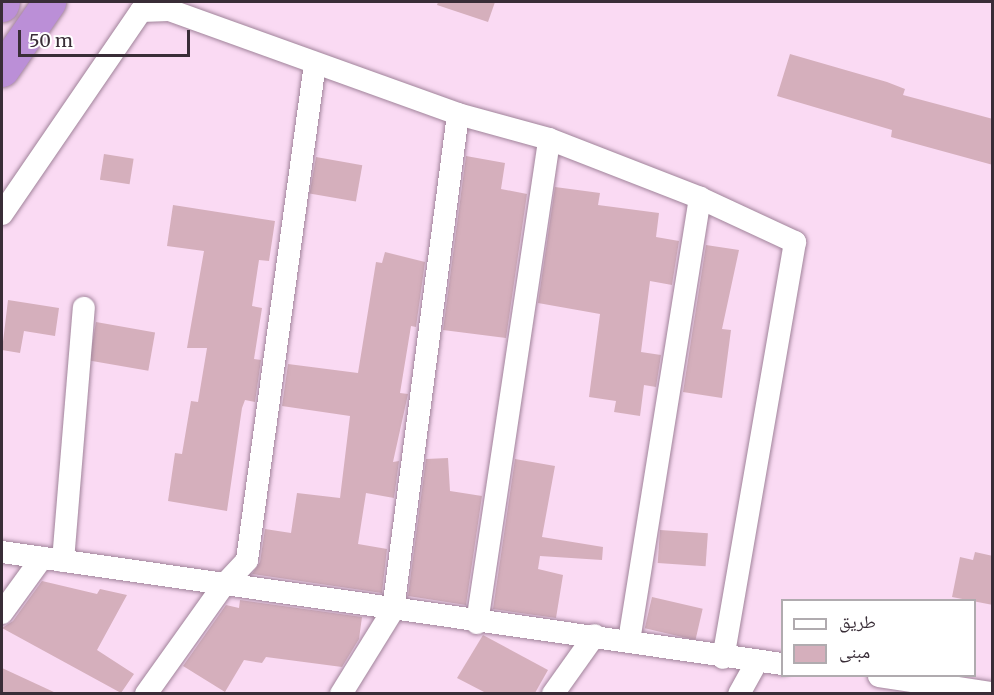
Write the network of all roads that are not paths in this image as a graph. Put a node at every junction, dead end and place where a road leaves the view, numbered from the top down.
1 (49, 2) edge
2 (140, 6) edge
3 (315, 65) junction
4 (2, 70) edge
5 (458, 114) junction
6 (549, 140) junction
7 (700, 198) junction
8 (2, 214) edge
9 (84, 308) dead end
10 (2, 552) edge
11 (52, 560) junction
12 (223, 586) junction
13 (393, 610) junction
14 (2, 612) edge
15 (477, 623) junction
16 (595, 636) junction
17 (629, 641) junction
18 (723, 658) junction
19 (757, 661) junction
20 (781, 664) edge
21 (883, 677) edge
22 (903, 686) edge
23 (146, 693) edge
24 (341, 693) edge
25 (553, 693) edge
26 (739, 693) edge
27 (993, 693) edge

1 - 4 highway
2 - 3 street
2 - 8 street
3 - 5 street
3 - 12 street
5 - 6 street
5 - 13 street
6 - 7 street
6 - 15 street
7 - 17 street
7 - 18 street
9 - 11 street
10 - 11 street
11 - 12 street
11 - 14 street
12 - 13 street
12 - 23 street
13 - 15 street
13 - 24 street
15 - 16 street
16 - 17 street
16 - 25 street
17 - 18 street
18 - 19 street
19 - 20 street
19 - 26 street
21 - 22 street
22 - 27 street

